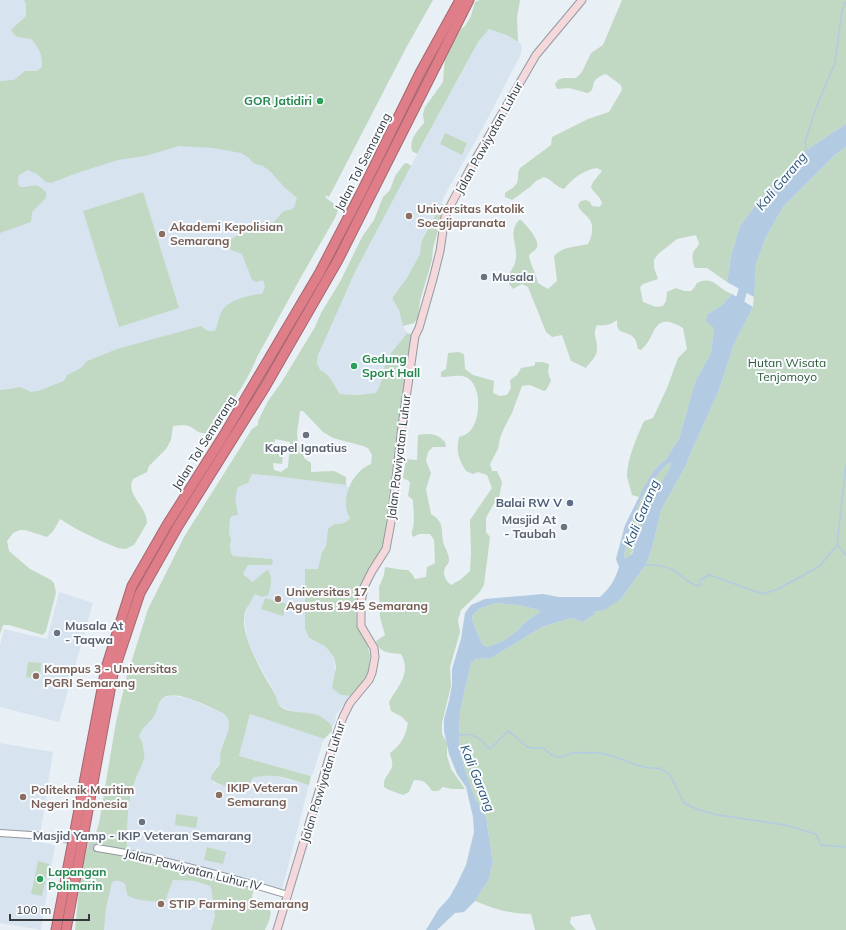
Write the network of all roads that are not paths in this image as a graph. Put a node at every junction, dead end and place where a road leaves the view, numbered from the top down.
1 (460, 0) edge
2 (469, 0) edge
3 (582, 0) edge
4 (0, 833) edge
5 (46, 836) tunnel mouth
6 (97, 848) tunnel mouth
7 (288, 895) junction
8 (56, 930) edge
9 (67, 930) edge
10 (277, 930) edge

1 - 8 highway, Jalan Tol Semarang
2 - 9 highway, Jalan Tol Semarang
3 - 7 main road, Jalan Pawiyatan Luhur
4 - 5 street
6 - 7 street, Jalan Pawiyatan Luhur IV
7 - 10 main road, Jalan Pawiyatan Luhur

